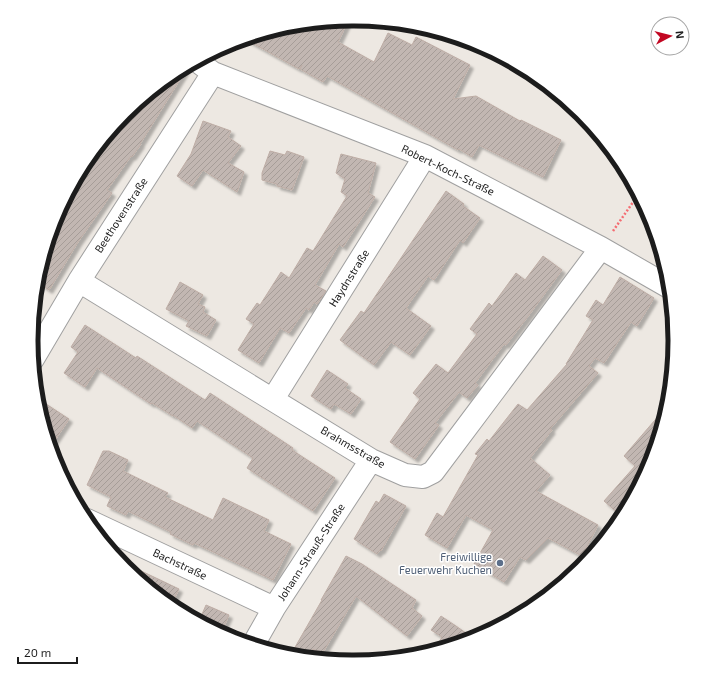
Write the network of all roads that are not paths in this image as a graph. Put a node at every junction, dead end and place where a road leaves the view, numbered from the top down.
1 (205, 67) edge
2 (426, 156) junction
3 (601, 248) junction
4 (79, 281) junction
5 (662, 283) edge
6 (38, 350) edge
7 (273, 399) junction
8 (371, 460) junction
9 (99, 526) edge
10 (274, 608) junction
11 (256, 639) edge

1 - 2 street, Robert-Koch-Straße
1 - 4 street, Beethovenstraße
2 - 3 street, Robert-Koch-Straße
2 - 7 street, Haydnstraße
3 - 5 street, Robert-Koch-Straße
3 - 8 street, Brahmsstraße
4 - 6 street, Beethovenstraße
4 - 7 street, Brahmsstraße
7 - 8 street, Brahmsstraße
8 - 10 street, Johann-Strauß-Straße
9 - 10 street, Bachstraße
10 - 11 street, Johann-Strauß-Straße

